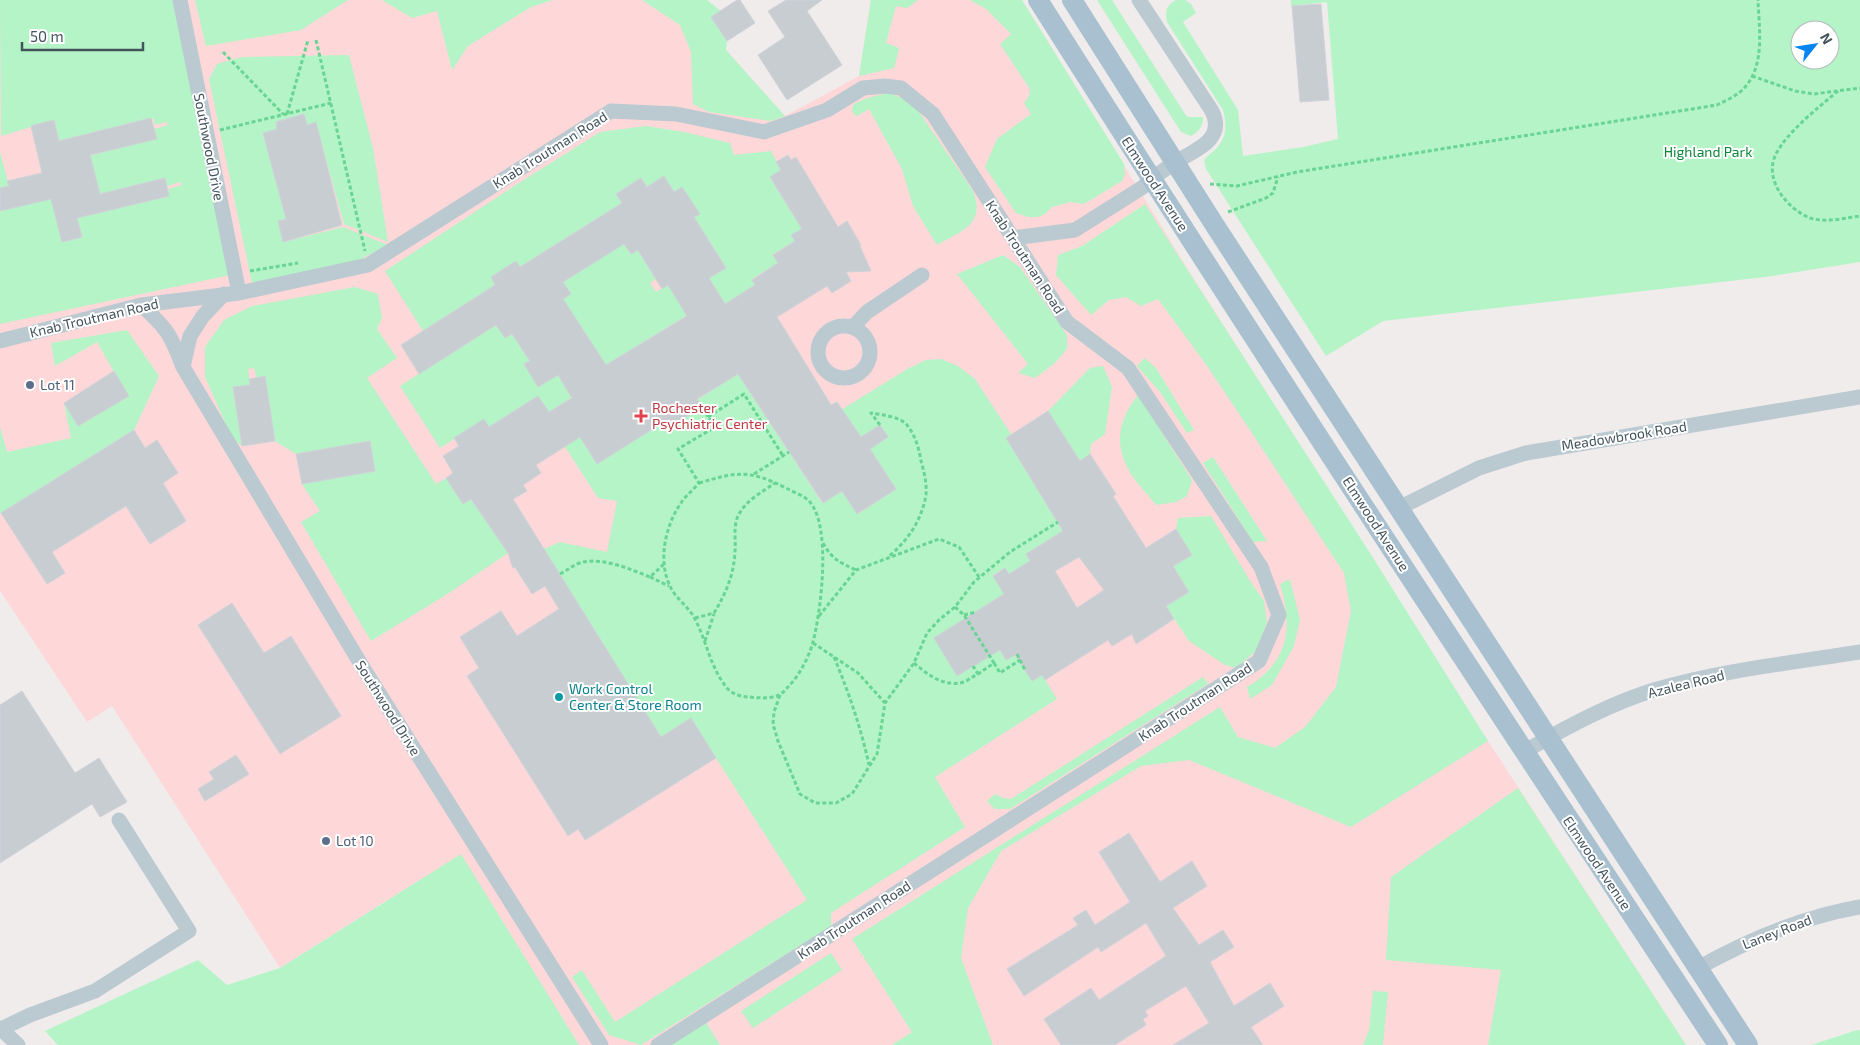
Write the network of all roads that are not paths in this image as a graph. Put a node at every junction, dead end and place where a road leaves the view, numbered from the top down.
1 (180, 0) edge
2 (1038, 0) edge
3 (1072, 0) edge
4 (1146, 2) edge
5 (1176, 162) junction
6 (1151, 179) junction
7 (1013, 238) junction
8 (922, 275) dead end
9 (232, 294) junction
10 (141, 305) junction
11 (853, 327) dead end
12 (0, 341) edge
13 (183, 367) junction
14 (1860, 397) edge
15 (1399, 508) junction
16 (1860, 652) edge
17 (1547, 738) junction
18 (1524, 752) junction
19 (119, 820) dead end
20 (1860, 907) edge
21 (1698, 968) junction
22 (0, 1028) edge
23 (18, 1045) edge
24 (601, 1045) edge
25 (658, 1045) edge
26 (1718, 1045) edge
27 (1748, 1045) edge

1 - 9 street, Southwood Drive
2 - 6 main road, Elmwood Avenue
3 - 5 main road, Elmwood Avenue
4 - 5 street
5 - 6 street
5 - 15 main road, Elmwood Avenue
6 - 7 street
6 - 18 main road, Elmwood Avenue
7 - 9 street, Knab Troutman Road
7 - 25 street, Knab Troutman Road
8 - 11 street
9 - 10 street, Knab Troutman Road
9 - 13 street
10 - 12 street, Knab Troutman Road
10 - 13 street, Southwood Drive
13 - 24 street, Southwood Drive
14 - 15 street, Meadowbrook Road
15 - 17 main road, Elmwood Avenue
16 - 17 street, Azalea Road
17 - 18 street, Azalea Road
17 - 21 main road, Elmwood Avenue
18 - 26 main road, Elmwood Avenue
19 - 22 street
20 - 21 street, Laney Road
21 - 27 main road, Elmwood Avenue
22 - 23 street

